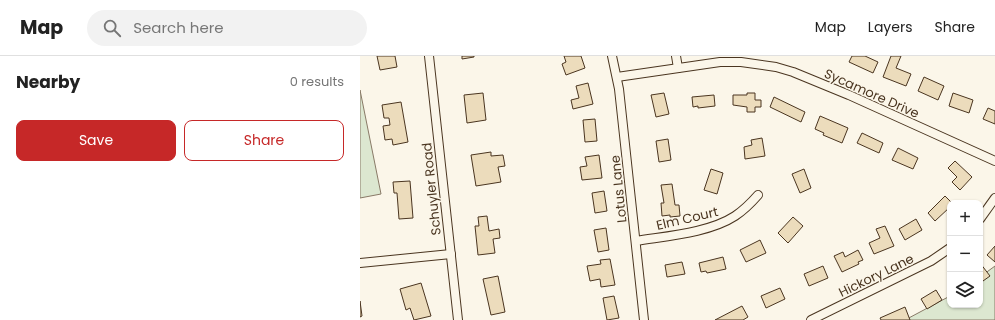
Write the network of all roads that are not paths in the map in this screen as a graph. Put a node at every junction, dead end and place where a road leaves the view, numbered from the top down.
1 (429, 56) edge
2 (612, 56) edge
3 (676, 56) edge
4 (678, 68) junction
5 (617, 77) junction
6 (995, 161) edge
7 (758, 195) dead end
8 (995, 198) edge
9 (983, 215) edge
10 (636, 241) junction
11 (947, 250) edge
12 (451, 254) junction
13 (360, 263) edge
14 (458, 320) edge
15 (644, 320) edge
16 (811, 320) edge

1 - 12 street, Schuyler Road
2 - 5 street, Lotus Lane
3 - 4 street
4 - 5 street, Sycamore Drive
4 - 6 street, Sycamore Drive
5 - 10 street, Lotus Lane
7 - 10 street, Elm Court
8 - 9 street
10 - 15 street, Lotus Lane
11 - 16 street, Hickory Lane
12 - 13 street
12 - 14 street, Schuyler Road

